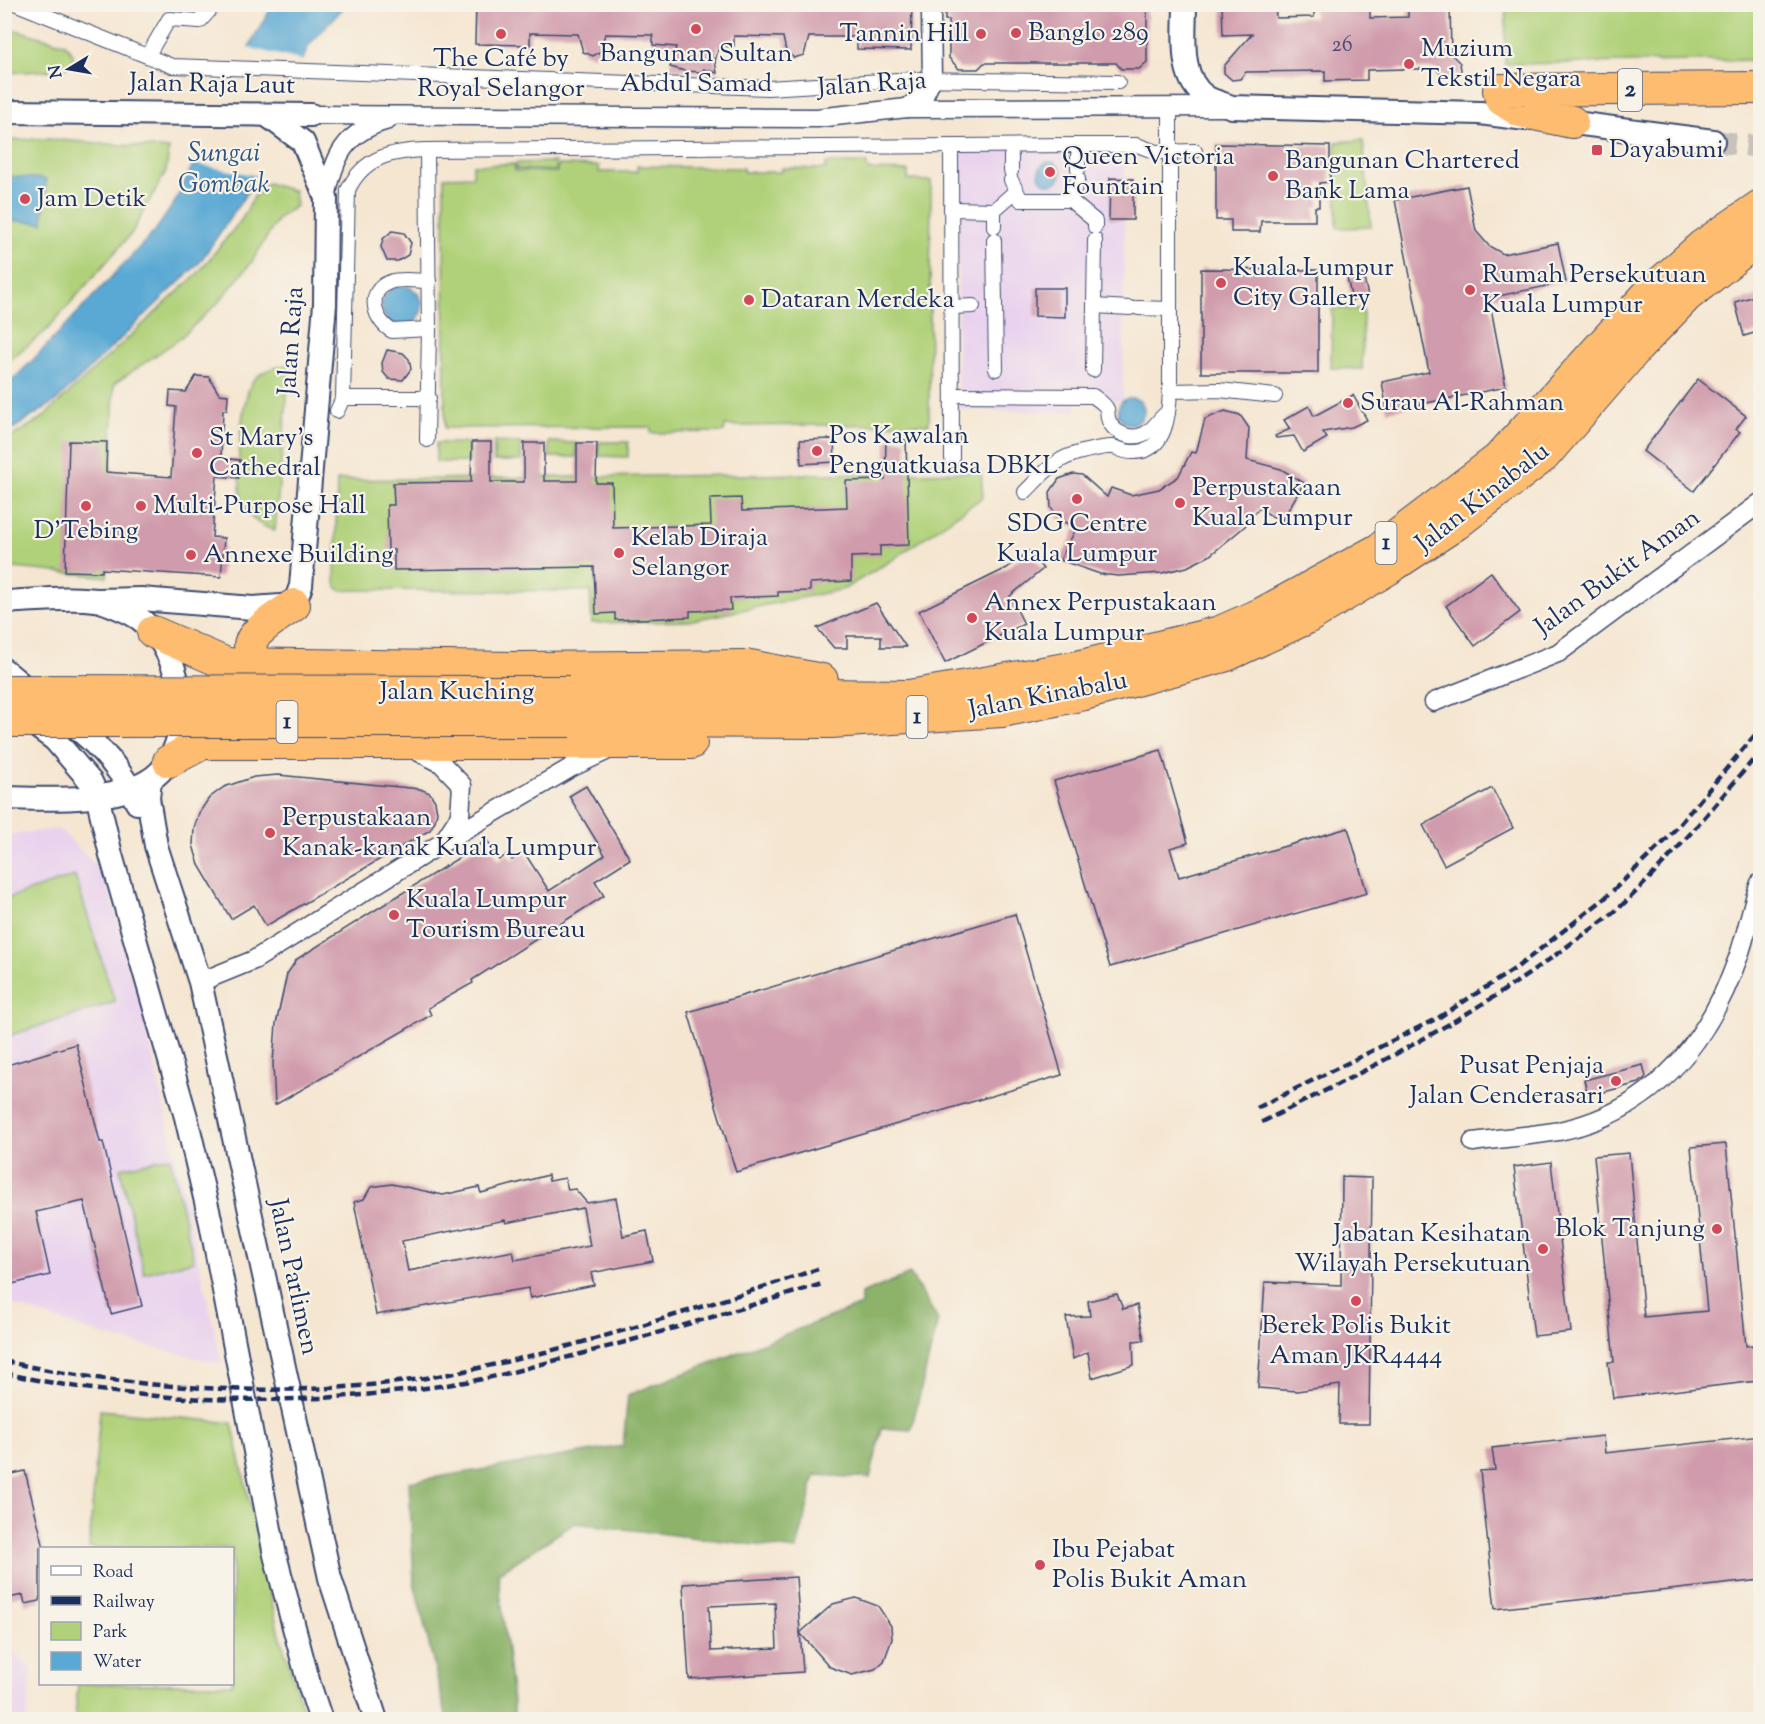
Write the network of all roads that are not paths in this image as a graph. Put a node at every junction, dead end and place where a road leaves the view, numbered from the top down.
1 (17, 4) edge
2 (215, 4) edge
3 (1185, 4) edge
4 (931, 15) dead end
5 (148, 55) junction
6 (932, 79) junction
7 (1118, 82) dead end
8 (1761, 88) edge
9 (1170, 107) junction
10 (1232, 107) junction
11 (907, 108) junction
12 (4, 112) edge
13 (53, 113) junction
14 (311, 115) joint
15 (268, 116) junction
16 (398, 117) junction
17 (1572, 123) junction
18 (4, 124) edge
19 (1713, 141) tunnel mouth
20 (951, 146) junction
21 (427, 150) junction
22 (1077, 150) junction
23 (1011, 151) junction
24 (1172, 152) junction
25 (1195, 152) dead end
26 (1013, 181) junction
27 (326, 198) junction
28 (1070, 200) junction
29 (1761, 206) edge
30 (951, 209) junction
31 (994, 210) junction
32 (1761, 238) edge
33 (429, 281) junction
34 (343, 303) junction
35 (984, 305) junction
36 (1094, 306) junction
37 (952, 307) junction
38 (1170, 309) junction
39 (429, 330) junction
40 (1170, 391) junction
41 (953, 395) junction
42 (996, 395) junction
43 (1093, 396) junction
44 (1275, 396) dead end
45 (343, 398) junction
46 (429, 398) junction
47 (337, 411) dead end
48 (1170, 411) junction
49 (427, 440) dead end
50 (952, 459) dead end
51 (1025, 492) dead end
52 (1761, 503) edge
53 (97, 600) junction
54 (4, 602) edge
55 (294, 605) junction
56 (153, 632) junction
57 (257, 663) junction
58 (4, 670) edge
59 (4, 691) edge
60 (909, 696) junction
61 (1434, 702) dead end
62 (4, 703) edge
63 (569, 706) junction
64 (4, 721) edge
65 (831, 722) junction
66 (402, 744) junction
67 (622, 744) junction
68 (144, 776) junction
69 (94, 789) junction
70 (4, 798) edge
71 (70, 798) junction
72 (28, 799) junction
73 (4, 810) edge
74 (442, 843) junction
75 (111, 855) junction
76 (1761, 883) edge
77 (200, 982) junction
78 (1473, 1142) dead end
79 (321, 1719) edge
80 (376, 1719) edge

1 - 5 street
2 - 5 street
3 - 10 street
4 - 6 street
5 - 6 street
6 - 7 street
6 - 11 street
8 - 17 highway, 2
9 - 10 street, Jalan Raja / 2
9 - 11 street, Jalan Raja / 2
9 - 24 street
10 - 17 street, 2
11 - 16 street, Jalan Raja / 2
12 - 13 street, Jalan Raja Laut / 2
13 - 15 street, Jalan Raja Laut / 2
13 - 18 street
14 - 15 street, Jalan Raja Laut / 2
14 - 16 street, Jalan Raja / 2
15 - 27 street
16 - 27 street, Jalan Raja
17 - 19 street, 2
20 - 21 street
20 - 23 street
20 - 30 street
21 - 33 street
21 - 34 street
22 - 23 street
22 - 24 street
22 - 28 street
23 - 26 street
24 - 25 street
24 - 38 street
26 - 28 street
26 - 31 street
27 - 34 street, Jalan Raja
28 - 36 street
29 - 60 highway, Jalan Kinabalu / 1
30 - 31 street
30 - 37 street
31 - 35 street
32 - 65 highway, Jalan Kinabalu / 1
33 - 39 street
33 - 39 street
34 - 45 street
34 - 55 street, Jalan Raja
35 - 37 street
35 - 42 street
36 - 38 street
36 - 43 street
37 - 41 street
38 - 40 street
39 - 46 street
40 - 44 street
40 - 48 street
41 - 42 street
41 - 50 street
42 - 43 street
43 - 48 street
45 - 46 street
45 - 47 street
46 - 49 street
48 - 51 street
52 - 61 street, Jalan Bukit Aman
53 - 54 street
53 - 55 street
53 - 56 street, Jalan Parlimen
55 - 57 highway
56 - 57 highway
56 - 68 street, Jalan Parlimen
57 - 60 highway
58 - 68 street, bridge
59 - 63 highway, Jalan Kuching / 1, bridge
60 - 63 highway, Jalan Kuching / 1
62 - 69 street, bridge
63 - 64 highway, Jalan Kuching / 1, bridge
63 - 65 highway, Jalan Kuching / 1
65 - 67 highway
66 - 67 highway
66 - 68 highway
66 - 74 street
67 - 74 street
68 - 69 street
68 - 77 street, Jalan Parlimen
69 - 71 street
69 - 75 street
70 - 72 street
71 - 72 street
71 - 75 street
72 - 73 street
74 - 77 street
75 - 79 street
76 - 78 street
77 - 80 street, Jalan Parlimen

